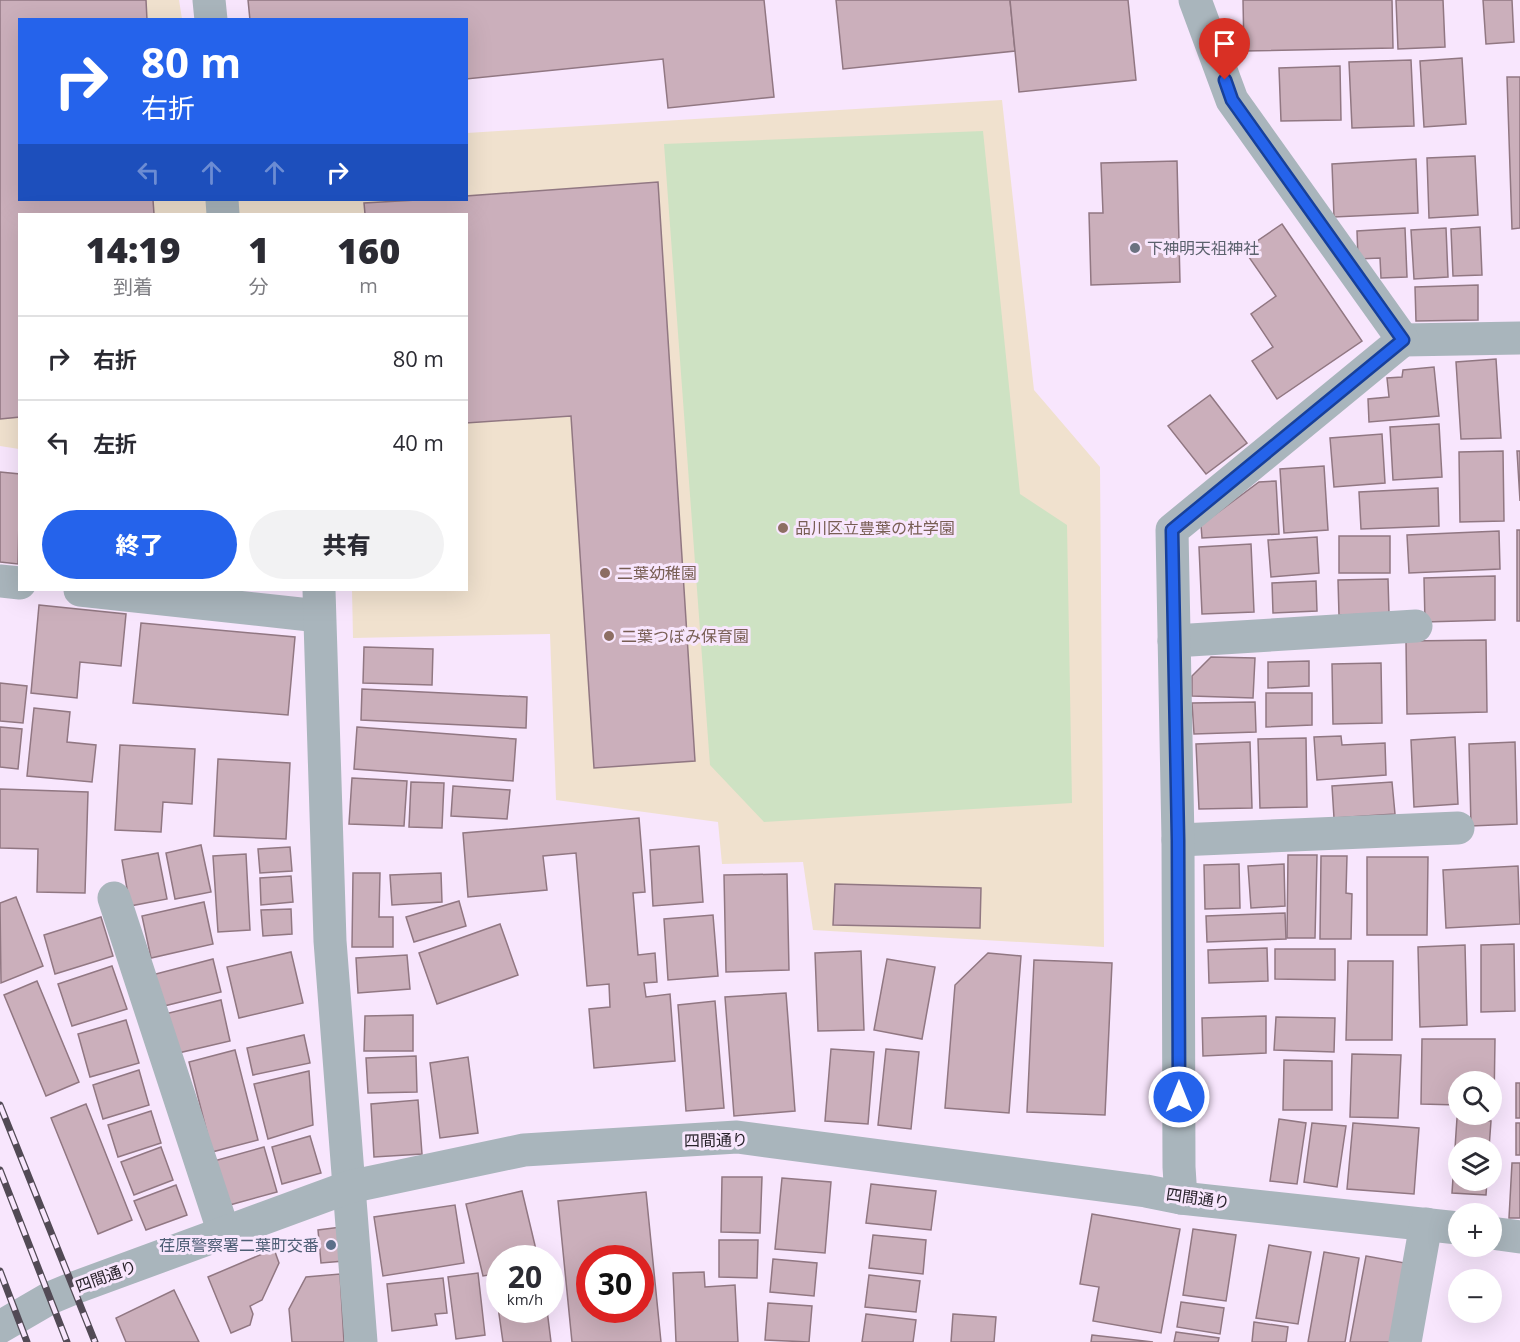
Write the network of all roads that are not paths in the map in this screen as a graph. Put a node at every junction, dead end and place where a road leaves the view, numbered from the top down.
1 (209, 0) edge
2 (1195, 0) edge
3 (211, 18) edge
4 (1520, 338) edge
5 (1403, 340) junction
6 (0, 581) edge
7 (18, 583) edge
8 (98, 591) edge
9 (319, 603) edge
10 (1416, 626) dead end
11 (1174, 641) junction
12 (1458, 828) dead end
13 (1178, 840) junction
14 (114, 898) dead end
15 (349, 1187) junction
16 (1181, 1198) junction
17 (1426, 1224) junction
18 (1448, 1227) edge
19 (224, 1233) junction
20 (1502, 1235) edge
21 (1520, 1237) edge
22 (0, 1328) edge
23 (361, 1342) edge
24 (1405, 1342) edge

1 - 3 street
2 - 5 street
4 - 5 street
5 - 11 street
6 - 7 street
8 - 9 street
9 - 15 street
10 - 11 street
11 - 13 street
12 - 13 street
13 - 16 street
14 - 19 street
15 - 16 street, 四間通り
15 - 19 street, 四間通り
15 - 23 street
16 - 17 street, 四間通り
17 - 18 street, 四間通り
17 - 24 street
19 - 22 street, 四間通り
20 - 21 street

